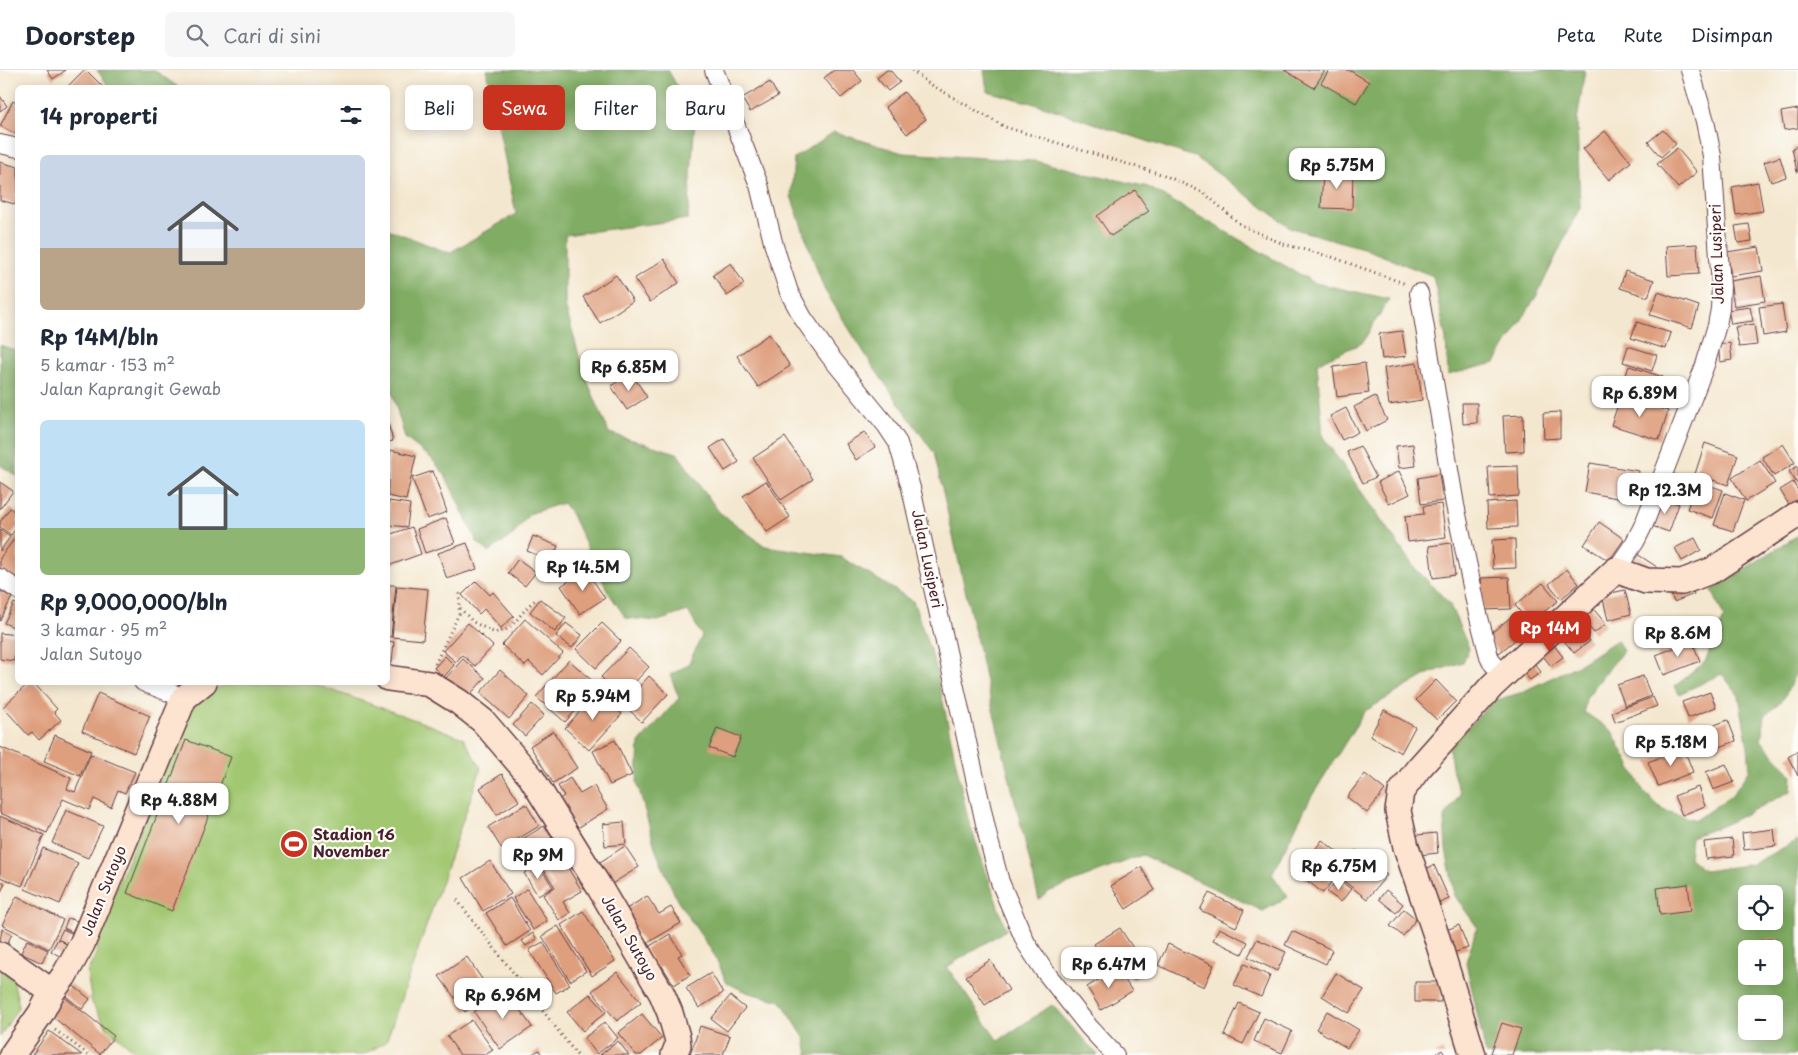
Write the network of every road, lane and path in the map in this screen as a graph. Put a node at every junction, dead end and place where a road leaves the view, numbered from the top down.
1 (714, 70) edge
2 (912, 70) edge
3 (1690, 70) edge
4 (0, 144) edge
5 (15, 147) edge
6 (1419, 292) joint
7 (1798, 514) edge
8 (1616, 570) junction
9 (0, 578) edge
10 (15, 588) edge
11 (460, 592) dead end
12 (537, 599) dead end
13 (460, 608) junction
14 (1504, 673) junction
15 (390, 678) edge
16 (430, 684) junction
17 (151, 685) edge
18 (200, 685) edge
19 (184, 698) junction
20 (457, 900) dead end
21 (0, 955) edge
22 (46, 1002) junction
23 (12, 1055) edge
24 (89, 1055) edge
25 (577, 1055) edge
26 (674, 1055) edge
27 (1114, 1055) edge
28 (1473, 1055) edge

1 - 27 street, Jalan Lusiperi
2 - 6 path
3 - 8 street, Jalan Lusiperi
4 - 5 street
6 - 14 street
7 - 8 main road
8 - 14 main road
9 - 10 street
11 - 13 path
12 - 13 path
13 - 16 path
14 - 28 main road
15 - 16 main road, Jalan Sutoyo
16 - 26 main road, Jalan Sutoyo
17 - 19 street
18 - 19 main road, Jalan Sutoyo
19 - 22 main road, Jalan Sutoyo
20 - 25 path
21 - 22 main road
22 - 23 main road, Jalan Sutoyo
22 - 24 path

